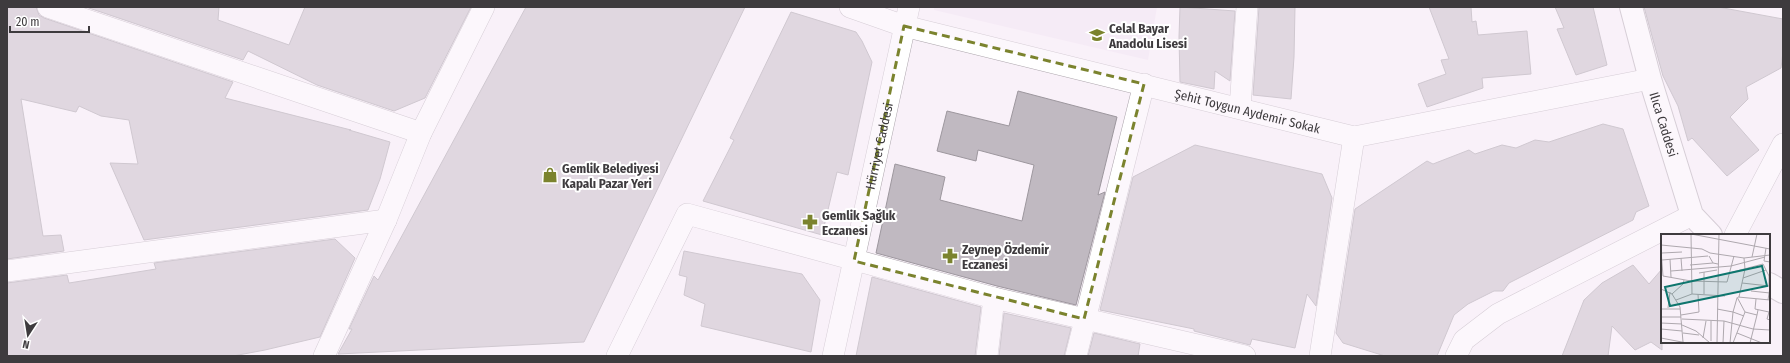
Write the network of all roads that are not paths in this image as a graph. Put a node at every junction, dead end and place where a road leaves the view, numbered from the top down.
1 (48, 7) edge
2 (484, 7) edge
3 (850, 7) edge
4 (1247, 7) edge
5 (1630, 7) edge
6 (906, 16) edge
7 (1650, 79) junction
8 (1144, 84) junction
9 (1240, 108) junction
10 (421, 133) junction
11 (1354, 137) junction
12 (1783, 144) edge
13 (1692, 215) junction
14 (386, 220) junction
15 (1710, 234) edge
16 (1736, 234) edge
17 (854, 261) junction
18 (7, 271) edge
19 (1770, 285) edge
20 (1783, 292) edge
21 (994, 298) junction
22 (1084, 319) junction
23 (324, 356) edge
24 (617, 356) edge
25 (833, 356) edge
26 (987, 356) edge
27 (1076, 356) edge
28 (1245, 356) edge
29 (1320, 356) edge
30 (1456, 356) edge

1 - 10 street
2 - 10 street
3 - 6 street, Şehit Toygun Aydemir Sokak
4 - 9 street
5 - 7 street, Ilıca Caddesi
6 - 8 street, Şehit Toygun Aydemir Sokak
6 - 17 street, Hürriyet Caddesi
7 - 11 street, Şehit Toygun Aydemir Sokak
7 - 13 street, Ilıca Caddesi
8 - 9 street, Şehit Toygun Aydemir Sokak
8 - 22 street
9 - 11 street, Şehit Toygun Aydemir Sokak
10 - 14 street
11 - 29 street
12 - 16 street
13 - 15 street, Ilıca Caddesi
13 - 30 street
14 - 18 street
14 - 23 street
17 - 21 street
17 - 24 street
17 - 25 street, Hürriyet Caddesi
19 - 20 street
21 - 22 street
21 - 26 street
22 - 27 street
22 - 28 street

